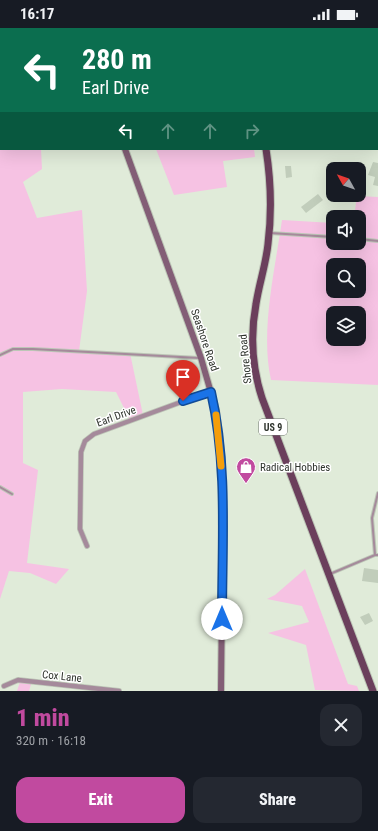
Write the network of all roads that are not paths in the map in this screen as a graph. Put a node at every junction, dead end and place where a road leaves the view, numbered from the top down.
1 (126, 150) edge
2 (266, 150) edge
3 (269, 233) junction
4 (326, 237) edge
5 (366, 240) edge
6 (378, 241) edge
7 (0, 355) edge
8 (201, 358) junction
9 (211, 392) junction
10 (0, 488) edge
11 (378, 493) edge
12 (12, 494) dead end
13 (87, 546) dead end
14 (375, 555) junction
15 (378, 555) edge
16 (329, 574) junction
17 (4, 686) dead end
18 (119, 691) edge
19 (221, 691) edge
20 (373, 691) edge

1 - 8 street, Seashore Road
2 - 3 main road, Shore Road / US 9
3 - 4 lane
3 - 16 main road, Shore Road / US 9
5 - 6 lane
7 - 8 lane
8 - 9 street, Seashore Road
9 - 13 street, Earl Drive
9 - 19 street, Seashore Road
10 - 12 lane
11 - 14 lane
14 - 15 lane
14 - 16 lane
16 - 20 main road, Shore Road / US 9
17 - 18 street, Cox Lane

